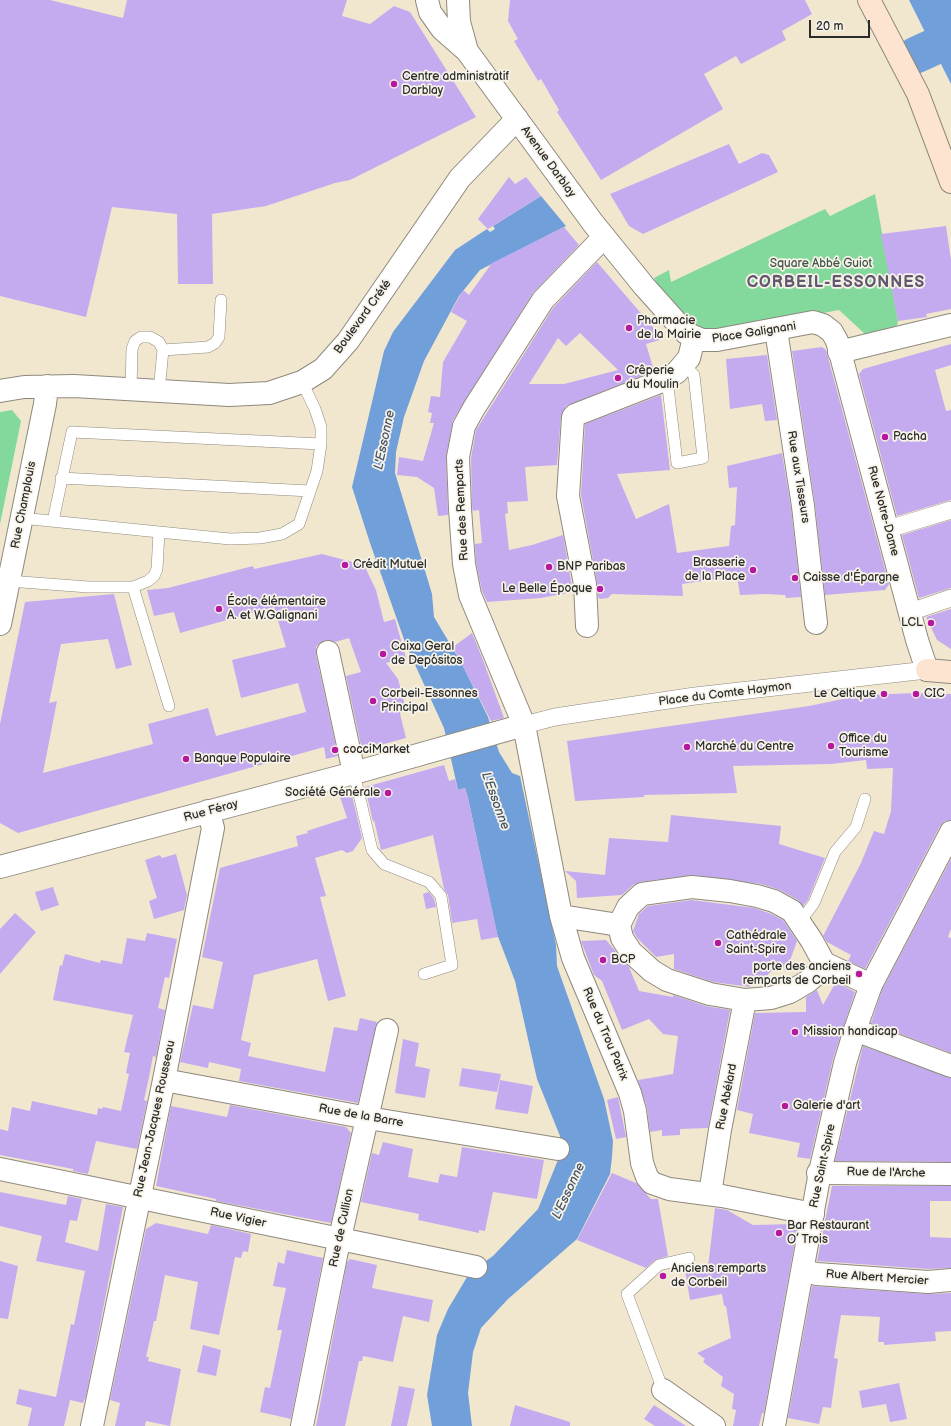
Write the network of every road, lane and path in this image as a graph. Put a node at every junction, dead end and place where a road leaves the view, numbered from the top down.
1 (427, 0) edge
2 (458, 0) edge
3 (869, 0) edge
4 (467, 51) junction
5 (517, 119) junction
6 (951, 182) edge
7 (604, 237) junction
8 (632, 271) joint
9 (221, 300) dead end
10 (951, 326) edge
11 (776, 330) junction
12 (694, 338) junction
13 (163, 350) junction
14 (839, 352) junction
15 (684, 365) junction
16 (667, 379) junction
17 (302, 382) junction
18 (47, 386) junction
19 (131, 389) junction
20 (0, 391) edge
21 (159, 391) junction
22 (321, 444) junction
23 (61, 478) junction
24 (310, 491) junction
25 (951, 510) edge
26 (21, 518) junction
27 (53, 521) junction
28 (888, 529) junction
29 (159, 532) junction
30 (4, 580) edge
31 (133, 587) junction
32 (951, 598) edge
33 (910, 612) junction
34 (816, 623) dead end
35 (0, 624) edge
36 (588, 626) dead end
37 (328, 652) dead end
38 (927, 670) junction
39 (951, 672) edge
40 (169, 706) dead end
41 (524, 725) junction
42 (354, 773) junction
43 (865, 799) dead end
44 (208, 811) junction
45 (951, 832) edge
46 (0, 867) edge
47 (561, 916) junction
48 (799, 923) junction
49 (619, 925) junction
50 (824, 963) junction
51 (424, 974) dead end
52 (871, 985) junction
53 (745, 1000) junction
54 (387, 1030) dead end
55 (855, 1030) junction
56 (951, 1066) edge
57 (164, 1080) junction
58 (368, 1118) junction
59 (558, 1149) dead end
60 (0, 1169) edge
61 (819, 1173) junction
62 (951, 1174) edge
63 (710, 1194) junction
64 (139, 1198) junction
65 (813, 1214) junction
66 (339, 1239) junction
67 (689, 1258) dead end
68 (476, 1267) dead end
69 (803, 1270) junction
70 (951, 1280) edge
71 (663, 1390) joint
72 (92, 1426) edge
73 (302, 1426) edge
74 (714, 1426) edge
75 (774, 1426) edge

1 - 4 street, Avenue Darblay
2 - 4 street, Avenue Darblay
3 - 6 main road
4 - 5 street, Avenue Darblay
5 - 7 street, Avenue Darblay
5 - 17 street, Boulevard Crété
7 - 8 street, Avenue Darblay
7 - 41 street, Rue des Remparts
8 - 12 street, Place Galignani
9 - 13 lane
10 - 14 street
11 - 12 street, Place Galignani
11 - 14 street, Place Galignani
11 - 34 street, Rue aux Tisseurs
12 - 15 street
13 - 19 lane
13 - 21 lane
14 - 28 street, Rue Notre-Dame
15 - 16 street
15 - 16 lane
16 - 36 street
17 - 21 street, Boulevard Crété
17 - 22 lane
18 - 19 street, Boulevard Crété
18 - 20 street, Boulevard Crété
18 - 26 street, Rue Champlouis
19 - 21 street, Boulevard Crété
22 - 23 lane
22 - 24 lane
23 - 24 lane
23 - 27 lane
24 - 29 lane
25 - 28 street
26 - 27 lane
26 - 30 street, Rue Champlouis
27 - 29 lane
28 - 33 street, Rue Notre-Dame
29 - 31 lane
30 - 31 lane
30 - 35 street, Rue Champlouis
31 - 40 lane
32 - 33 street
33 - 38 street, Rue Notre-Dame
37 - 42 street
38 - 39 main road
38 - 41 street, Place du Comte Haymon
41 - 42 street, Rue Féray
41 - 47 street, Rue du Trou Patrix
42 - 44 street, Rue Féray
42 - 51 lane
43 - 48 lane
44 - 46 street, Rue Féray
44 - 57 street, Rue Jean-Jacques Rousseau
45 - 52 street, Rue Saint-Spire
47 - 49 street
47 - 63 street, Rue du Trou Patrix
48 - 49 street
48 - 50 street
49 - 53 street
50 - 52 street
50 - 53 street
52 - 55 street, Rue Saint-Spire
53 - 63 street, Rue Abélard
54 - 58 street, Rue de Cullion
55 - 56 street
55 - 61 street, Rue Saint-Spire
57 - 58 street, Rue de la Barre
57 - 64 street, Rue Jean-Jacques Rousseau
58 - 59 street, Rue de la Barre
58 - 66 street, Rue de Cullion
60 - 64 street, Rue Vigier
61 - 62 street, Rue de l'Arche
61 - 65 street, Rue Saint-Spire
63 - 65 street, Rue du Trou Patrix
64 - 66 street, Rue Vigier
64 - 72 street, Rue Jean-Jacques Rousseau
65 - 69 street, Rue Saint-Spire
66 - 68 street, Rue Vigier
66 - 73 street, Rue de Cullion
67 - 71 lane
69 - 70 street, Rue Albert Mercier
69 - 75 street, Rue Saint-Spire
71 - 74 street

